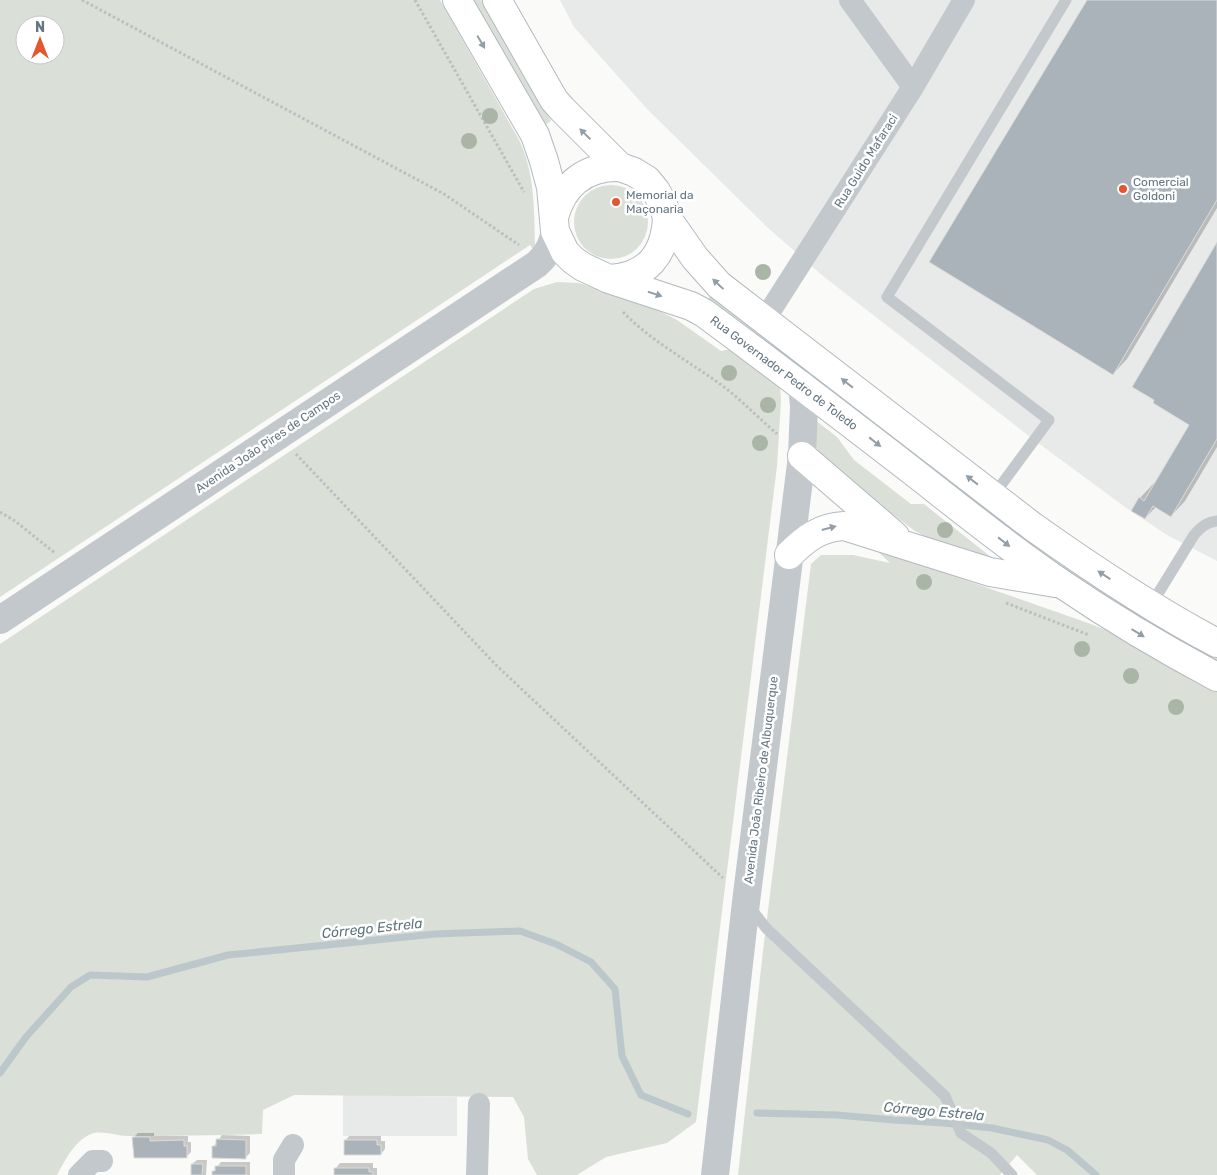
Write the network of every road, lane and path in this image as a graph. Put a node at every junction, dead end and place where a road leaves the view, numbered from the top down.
1 (82, 0) edge
2 (415, 0) edge
3 (457, 0) edge
4 (497, 0) edge
5 (850, 0) edge
6 (964, 0) edge
7 (1066, 0) edge
8 (913, 86) junction
9 (620, 168) junction
10 (528, 200) dead end
11 (667, 218) junction
12 (555, 224) junction
13 (537, 264) junction
14 (583, 267) junction
15 (609, 279) junction
16 (618, 306) dead end
17 (765, 320) junction
18 (802, 385) junction
19 (281, 433) junction
20 (802, 456) junction
21 (993, 496) junction
22 (0, 512) edge
23 (1217, 521) edge
24 (903, 543) junction
25 (789, 555) junction
26 (71, 573) junction
27 (1062, 584) junction
28 (999, 600) dead end
29 (1152, 605) junction
30 (0, 620) edge
31 (1090, 635) dead end
32 (1217, 643) edge
33 (1217, 677) edge
34 (746, 902) junction
35 (479, 1104) dead end
36 (293, 1145) dead end
37 (102, 1161) dead end
38 (80, 1175) edge
39 (284, 1175) edge
40 (477, 1175) edge
41 (715, 1175) edge
42 (1012, 1175) edge

1 - 13 path
2 - 10 path
3 -> 12 main road, Rua Governador Pedro de Toledo
9 -> 4 main road
5 - 8 street
6 - 8 street, Rua Guido Mafaraci
7 - 21 lane
8 - 17 street, Rua Guido Mafaraci
9 - 11 main road
9 - 12 main road
11 - 15 main road
17 -> 11 main road
12 - 13 street, Avenida João Pires de Campos
12 - 14 main road, Rua Governador Pedro de Toledo
13 - 14 street
13 - 19 street, Avenida João Pires de Campos
14 - 15 main road, Rua Governador Pedro de Toledo
15 -> 18 main road, Rua Governador Pedro de Toledo
16 - 20 path
21 -> 17 main road
18 - 20 street, Avenida João Ribeiro de Albuquerque
18 -> 27 main road, Rua Governador Pedro de Toledo
19 - 26 street, Avenida João Pires de Campos
19 - 34 path
20 - 24 main road
20 - 25 street, Avenida João Ribeiro de Albuquerque
29 -> 21 main road
22 - 26 path
23 - 29 lane
25 -> 24 main road
24 - 27 main road
25 - 34 street, Avenida João Ribeiro de Albuquerque
26 - 30 street, Avenida João Pires de Campos
27 -> 33 main road, Rua Governador Pedro de Toledo
28 - 31 path
29 - 32 main road
34 - 41 street, Avenida João Ribeiro de Albuquerque
34 - 42 lane
35 - 40 street
36 - 39 street
37 - 38 street

